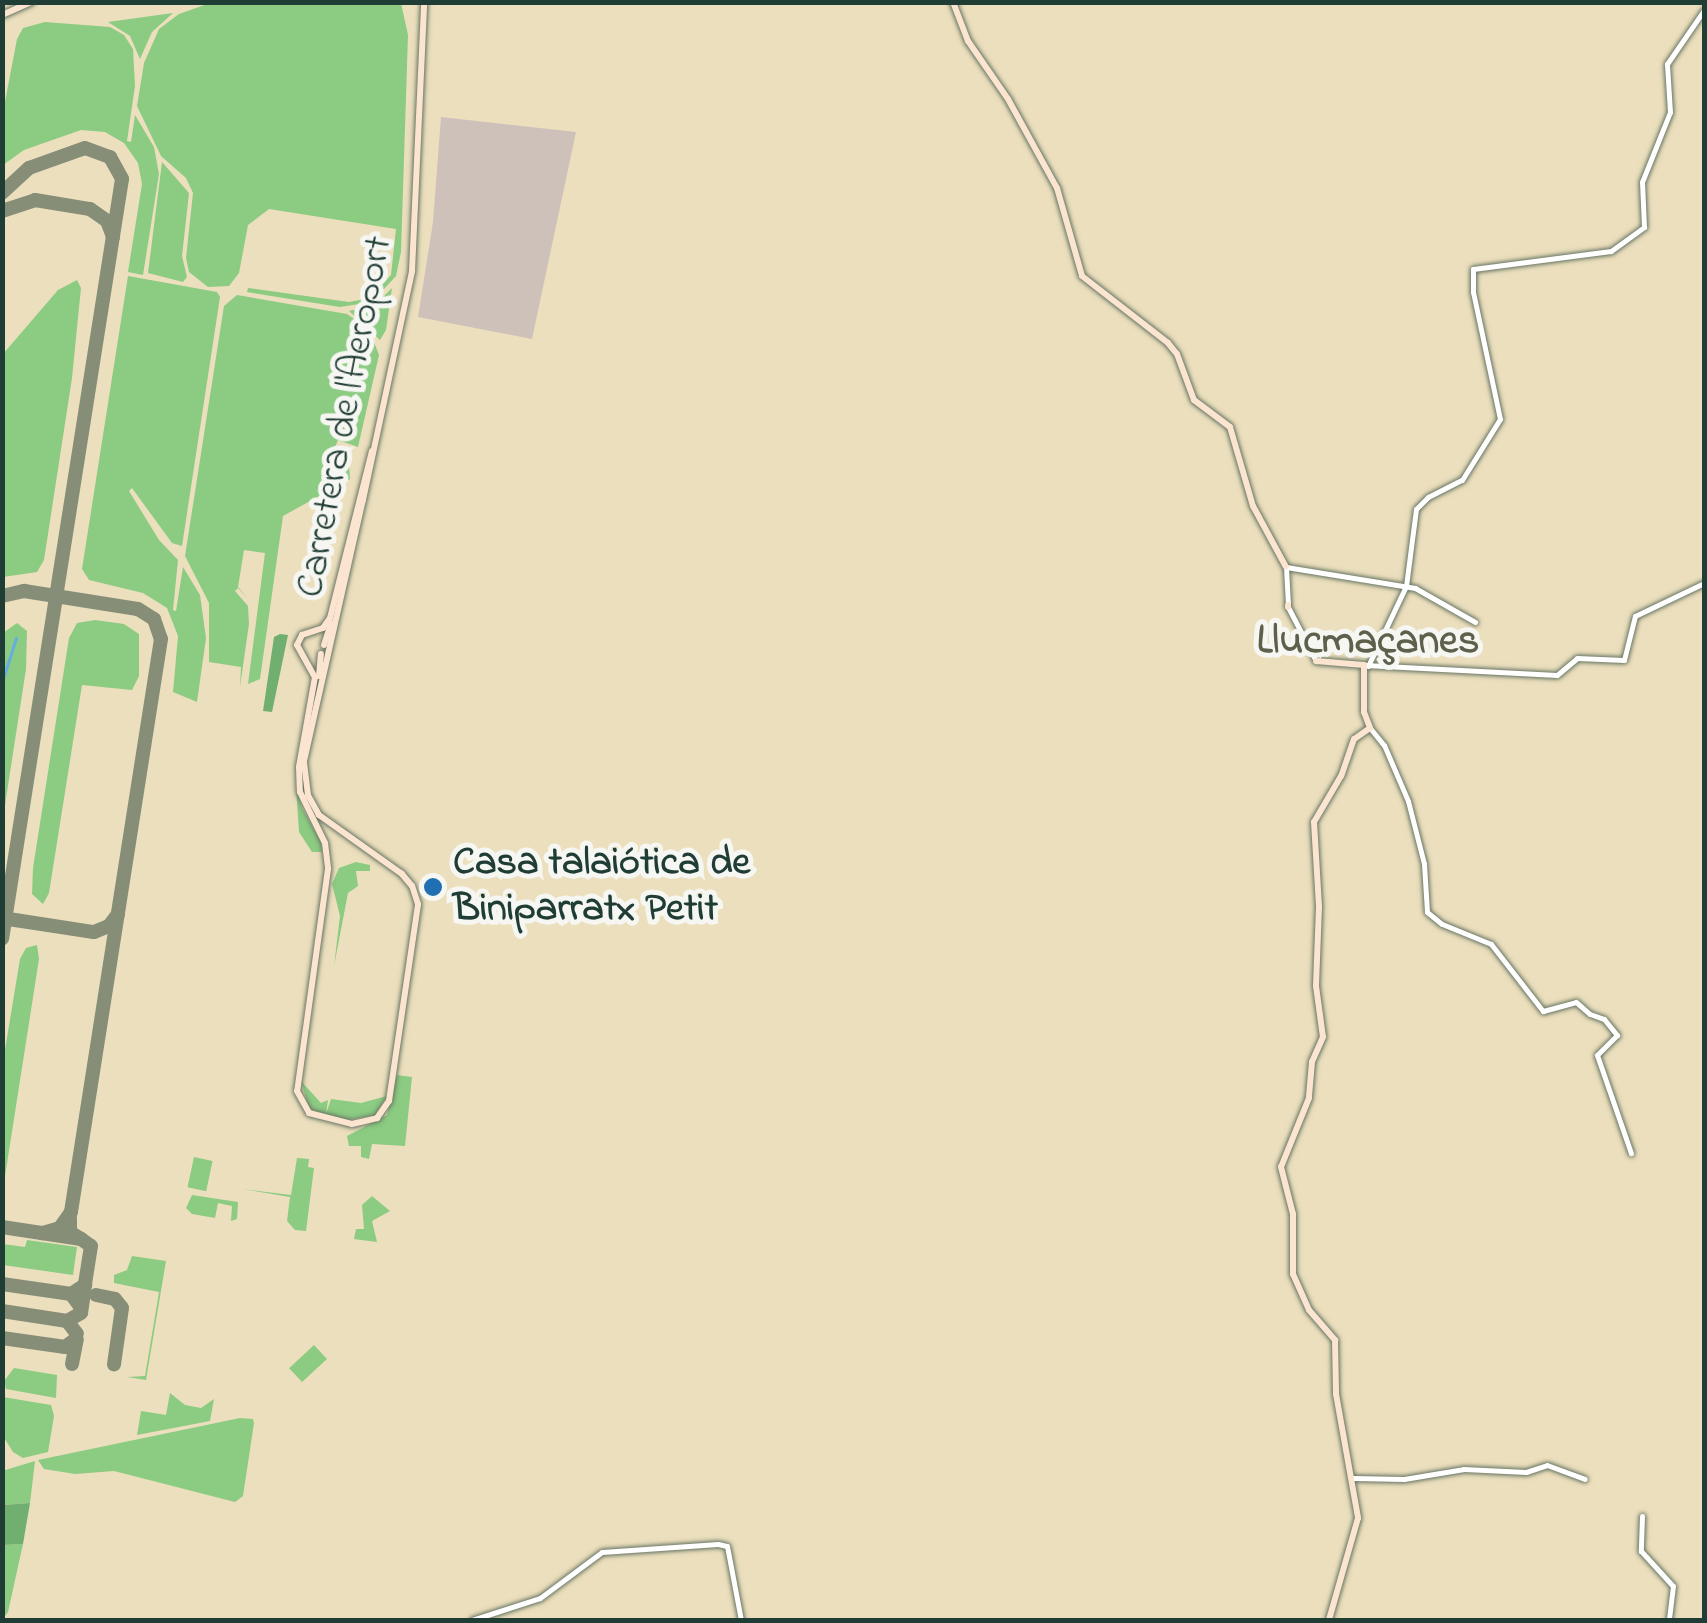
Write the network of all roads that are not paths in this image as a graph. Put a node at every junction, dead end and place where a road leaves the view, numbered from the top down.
1 (32, 2) edge
2 (424, 2) edge
3 (953, 2) edge
4 (21, 5) edge
5 (1704, 10) edge
6 (2, 15) edge
7 (372, 450) junction
8 (1286, 567) junction
9 (347, 573) junction
10 (1704, 583) edge
11 (1406, 586) junction
12 (1475, 622) dead end
13 (310, 632) junction
14 (322, 649) junction
15 (304, 657) junction
16 (1316, 661) joint
17 (1366, 666) junction
18 (316, 702) junction
19 (1370, 728) junction
20 (1631, 1153) dead end
21 (1353, 1478) junction
22 (1585, 1479) dead end
23 (1642, 1516) dead end
24 (472, 1620) edge
25 (741, 1620) edge
26 (1329, 1620) edge
27 (1669, 1620) edge

1 - 4 main road
2 - 7 main road, Carretera de l'Aeroport
3 - 8 main road
4 - 6 main road
5 - 11 street
7 - 9 main road, Carretera de l'Aeroport
7 - 13 main road
8 - 11 street
8 - 16 street
9 - 14 main road
9 - 18 main road, Carretera de l'Aeroport
10 - 17 street
11 - 12 street
11 - 17 street
13 - 14 main road
13 - 15 main road
14 - 15 main road
14 - 18 main road
15 - 18 main road, Carretera de l'Aeroport
16 - 17 main road
17 - 19 main road
19 - 20 street
19 - 21 main road
21 - 22 street
21 - 26 main road
23 - 27 street
24 - 25 street

